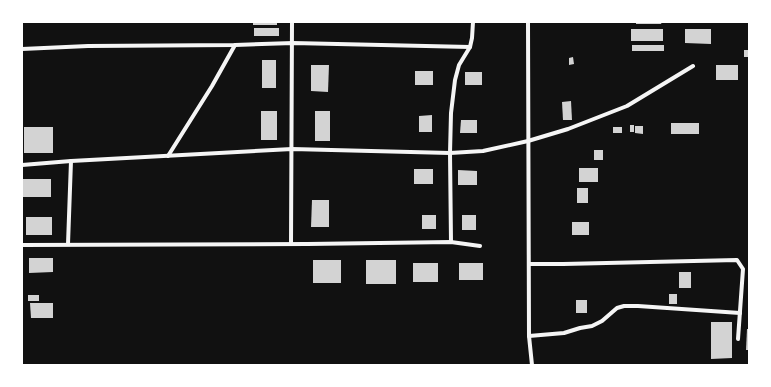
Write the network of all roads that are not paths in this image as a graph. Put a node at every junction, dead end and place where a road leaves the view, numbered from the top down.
1 (292, 22) edge
2 (473, 22) edge
3 (528, 22) edge
4 (293, 43) junction
5 (235, 45) junction
6 (470, 47) junction
7 (22, 49) edge
8 (693, 66) dead end
9 (528, 141) junction
10 (292, 149) junction
11 (450, 153) junction
12 (168, 156) junction
13 (71, 161) junction
14 (22, 165) edge
15 (451, 242) junction
16 (22, 244) edge
17 (68, 244) junction
18 (291, 244) junction
19 (480, 246) dead end
20 (530, 264) junction
21 (740, 313) junction
22 (529, 336) junction
23 (738, 338) dead end
24 (532, 365) edge

1 - 4 street
2 - 6 street
3 - 9 street
4 - 5 street
4 - 6 street
4 - 10 street
5 - 7 street
5 - 12 street
6 - 11 street
8 - 9 street
9 - 11 street
9 - 20 street
10 - 11 street
10 - 12 street
10 - 18 street
11 - 15 street
12 - 13 street
13 - 14 street
13 - 17 street
15 - 18 street
15 - 19 street
16 - 17 street
17 - 18 street
20 - 21 street
20 - 22 street
21 - 22 street
21 - 23 street
22 - 24 street

